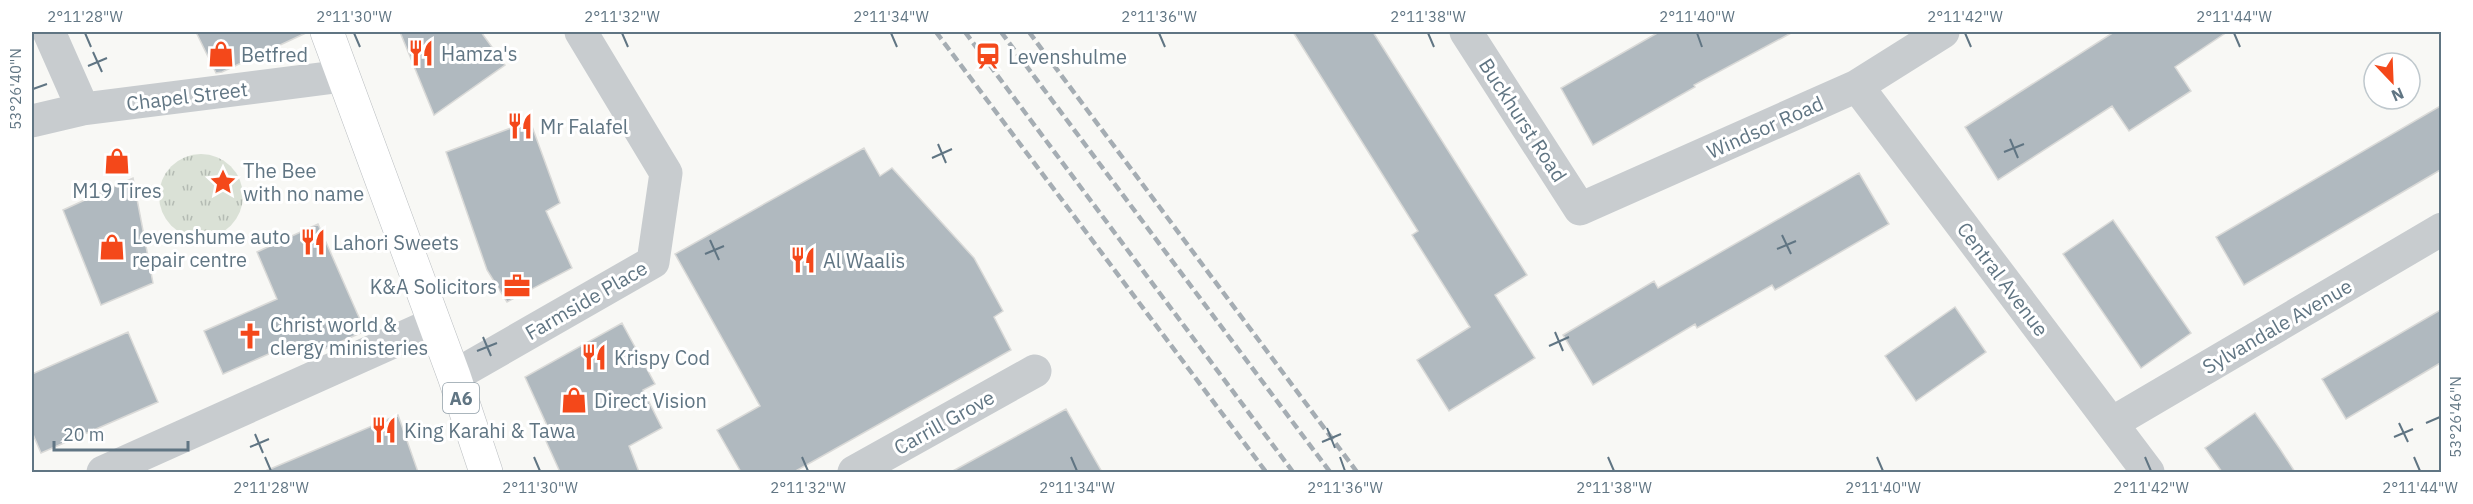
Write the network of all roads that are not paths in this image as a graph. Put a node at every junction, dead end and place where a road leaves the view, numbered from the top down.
1 (49, 32) edge
2 (327, 32) edge
3 (581, 32) edge
4 (1466, 32) edge
5 (1943, 32) edge
6 (343, 76) junction
7 (1857, 86) junction
8 (83, 109) junction
9 (32, 121) edge
10 (1580, 209) joint
11 (2442, 229) edge
12 (433, 324) junction
13 (1035, 371) dead end
14 (454, 376) junction
15 (2112, 423) junction
16 (103, 472) edge
17 (486, 472) edge
18 (854, 472) edge
19 (2148, 472) edge

1 - 8 street
2 - 6 highway, A6
3 - 14 street, Farmside Place
4 - 10 street, Buckhurst Road
5 - 7 street, Windsor Road
6 - 8 street, Chapel Street
6 - 12 highway, A6
7 - 10 street, Windsor Road
7 - 15 street, Central Avenue
8 - 9 street, Chapel Street
11 - 15 street, Sylvandale Avenue
12 - 14 highway, A6
12 - 16 street
13 - 18 street, Carrill Grove
14 - 17 highway, A6
15 - 19 street, Central Avenue

